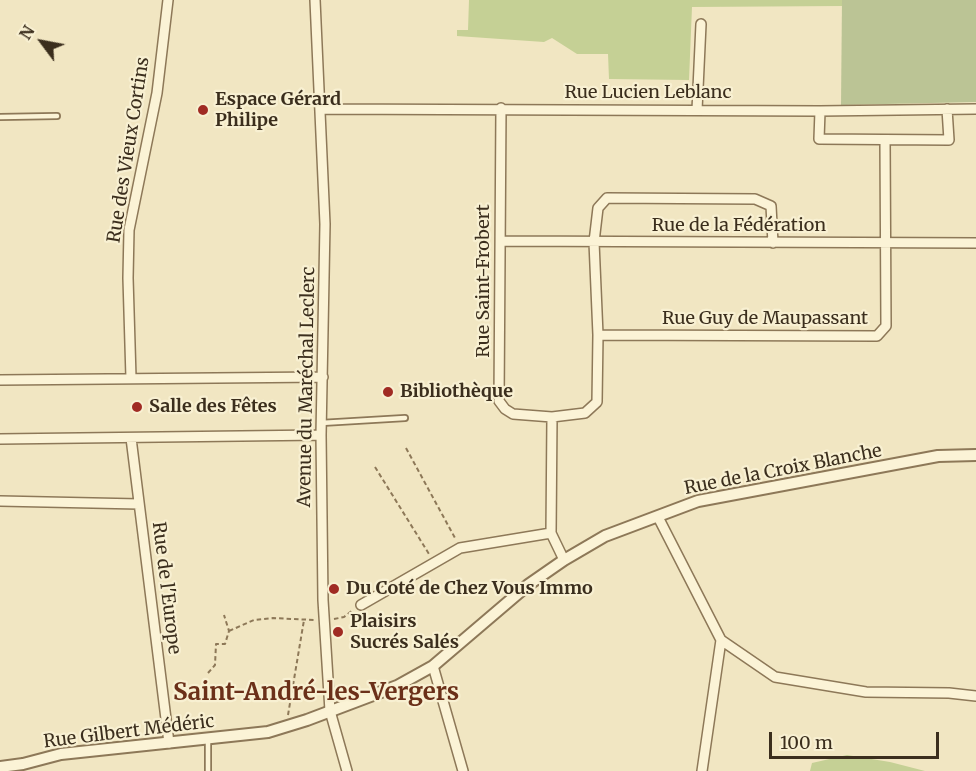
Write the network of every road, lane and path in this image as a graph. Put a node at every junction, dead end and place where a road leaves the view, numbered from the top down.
1 (168, 0) edge
2 (315, 0) edge
3 (701, 24) dead end
4 (501, 108) junction
5 (976, 108) edge
6 (320, 109) junction
7 (947, 109) junction
8 (697, 110) junction
9 (820, 111) junction
10 (57, 116) dead end
11 (0, 117) edge
12 (885, 140) junction
13 (501, 241) junction
14 (594, 242) junction
15 (774, 243) junction
16 (884, 243) junction
17 (976, 243) edge
18 (598, 335) junction
19 (323, 377) junction
20 (131, 378) junction
21 (0, 380) edge
22 (552, 417) junction
23 (405, 418) dead end
24 (321, 423) junction
25 (321, 435) junction
26 (131, 438) junction
27 (0, 439) edge
28 (406, 448) dead end
29 (976, 455) edge
30 (375, 467) dead end
31 (0, 501) edge
32 (139, 504) junction
33 (658, 516) junction
34 (551, 533) junction
35 (460, 548) junction
36 (564, 560) junction
37 (435, 563) junction
38 (359, 606) joint
39 (224, 615) dead end
40 (304, 619) junction
41 (324, 620) junction
42 (229, 631) junction
43 (721, 640) junction
44 (433, 666) junction
45 (208, 673) dead end
46 (976, 696) edge
47 (330, 711) junction
48 (285, 727) junction
49 (208, 738) junction
50 (169, 742) junction
51 (4, 768) edge
52 (208, 771) edge
53 (347, 771) edge
54 (463, 771) edge
55 (702, 771) edge

1 - 20 street, Rue des Vieux Cortins
2 - 6 street, Avenue du Maréchal Leclerc
3 - 8 street
4 - 6 street, Rue Lucien Leblanc
4 - 8 street, Rue Lucien Leblanc
4 - 13 street, Rue Saint-Frobert
5 - 7 street, Rue Lucien Leblanc
6 - 19 street, Avenue du Maréchal Leclerc
7 - 9 street, Rue Lucien Leblanc
7 - 12 street
8 - 9 street, Rue Lucien Leblanc
9 - 12 street
10 - 11 lane
12 - 16 street, Rue Guy de Maupassant
13 - 14 street, Rue de la Fédération
13 - 22 street, Rue Saint-Frobert
14 - 15 street, Rue de la Fédération
14 - 15 street, Rue Saint-Frobert
14 - 18 street, Rue Saint-Frobert
15 - 16 street, Rue de la Fédération
16 - 17 street, Rue de la Fédération
16 - 18 street, Rue Guy de Maupassant
18 - 22 street, Rue Saint-Frobert
19 - 20 street
19 - 24 street, Avenue du Maréchal Leclerc
20 - 21 street
22 - 34 street
23 - 24 lane
24 - 25 street, Avenue du Maréchal Leclerc
25 - 26 street
25 - 41 street, Avenue du Maréchal Leclerc
26 - 27 street
26 - 32 street, Rue de l'Europe
28 - 35 path
29 - 33 street, Rue de la Croix Blanche
30 - 37 path
31 - 32 street
32 - 50 street, Rue de l'Europe
33 - 36 street, Rue de la Croix Blanche
33 - 43 street
34 - 35 street
34 - 36 street
35 - 37 street
36 - 44 street, Rue de la Croix Blanche
37 - 38 street
38 - 41 path
39 - 42 path
40 - 41 path
40 - 42 path
40 - 48 path
41 - 47 street, Avenue du Maréchal Leclerc
42 - 45 path
43 - 46 street
43 - 55 street
44 - 47 street, Rue de la Croix Blanche
44 - 54 street
47 - 48 street, Rue Gilbert Médéric
47 - 53 street, Avenue du Maréchal Leclerc
48 - 49 street, Rue Gilbert Médéric
49 - 50 street, Rue Gilbert Médéric
49 - 52 lane
50 - 51 street, Rue Gilbert Médéric

